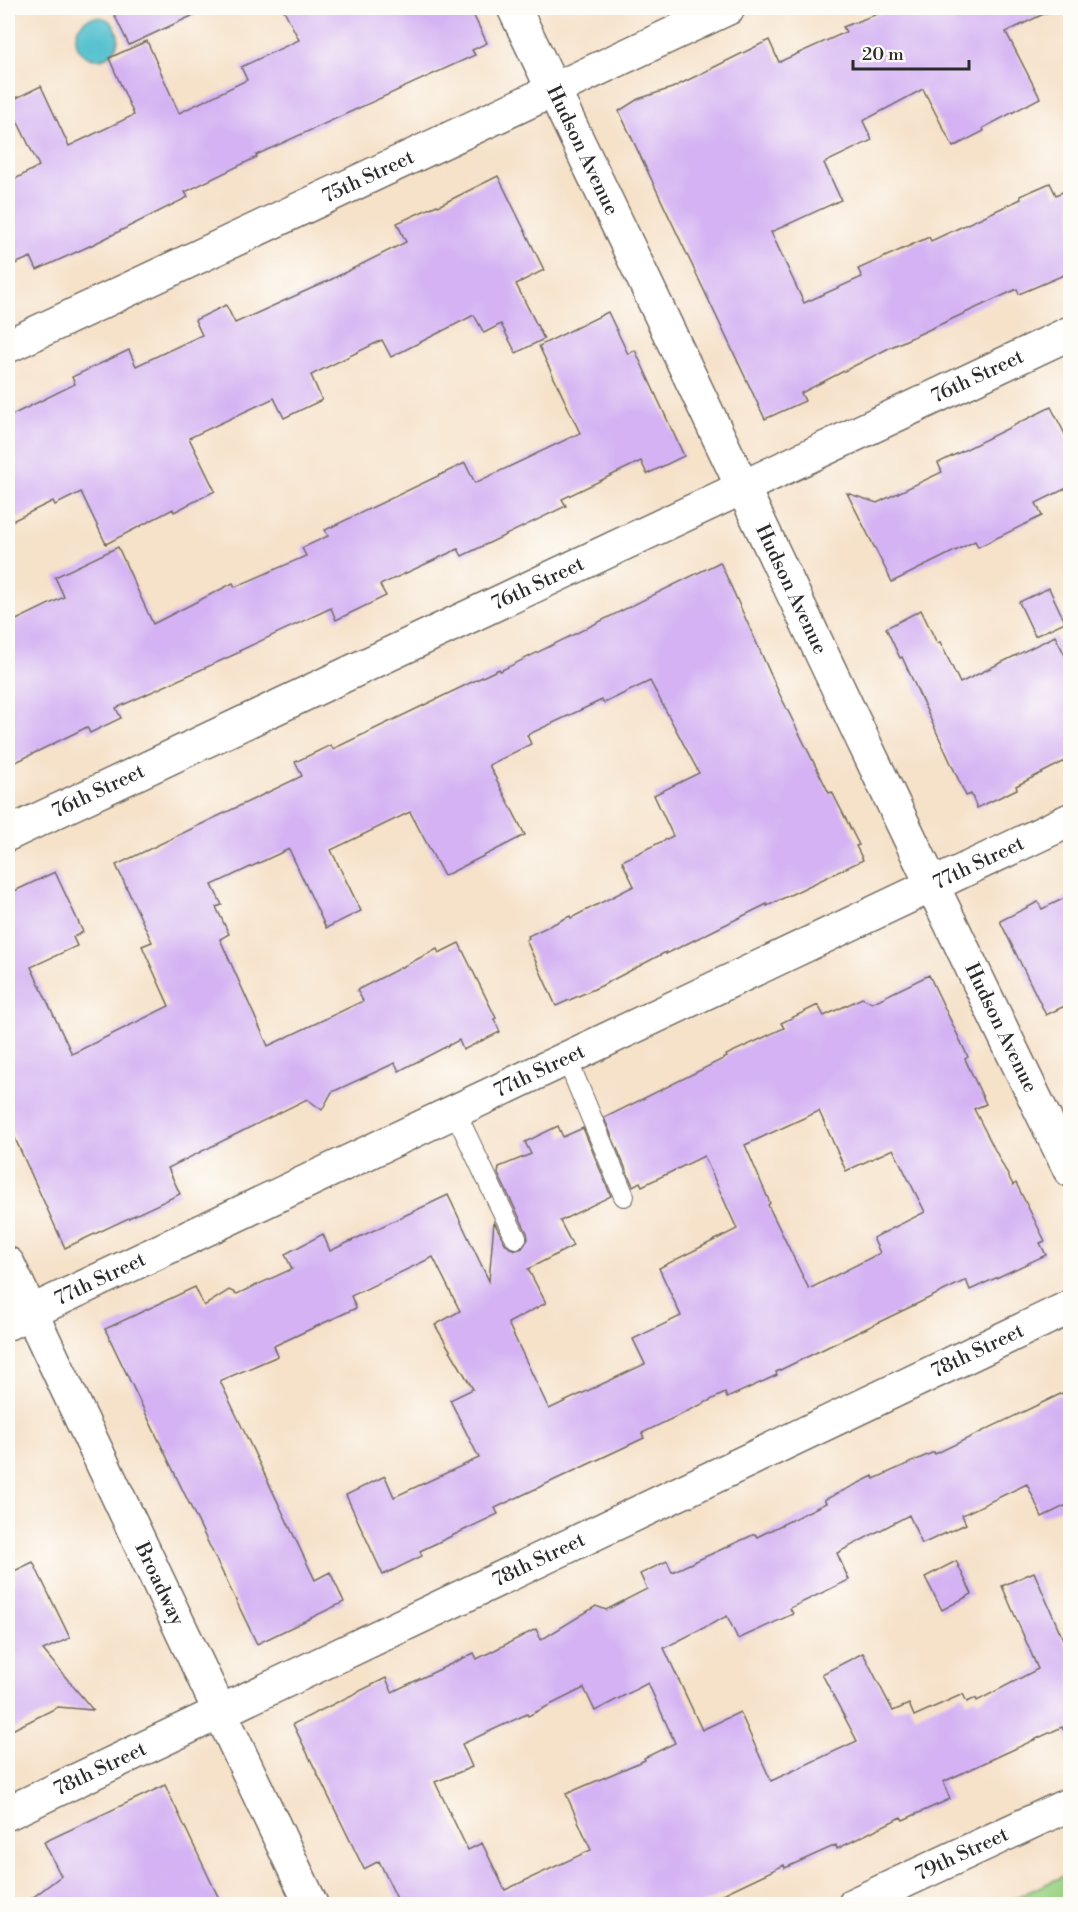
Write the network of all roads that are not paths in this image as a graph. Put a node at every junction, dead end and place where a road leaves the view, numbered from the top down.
1 (514, 8) edge
2 (728, 8) edge
3 (554, 90) junction
4 (1071, 333) edge
5 (8, 346) edge
6 (744, 488) junction
7 (1071, 820) edge
8 (8, 834) edge
9 (932, 886) junction
10 (567, 1059) junction
11 (455, 1112) junction
12 (1071, 1170) edge
13 (624, 1196) dead end
14 (516, 1238) dead end
15 (8, 1264) edge
16 (1071, 1307) edge
17 (19, 1317) edge
18 (220, 1711) junction
19 (1071, 1804) edge
20 (8, 1813) edge
21 (311, 1905) edge
22 (855, 1905) edge

1 - 3 street, Hudson Avenue
2 - 3 street, 75th Street
3 - 5 street, 75th Street
3 - 6 street, Hudson Avenue
4 - 6 street, 76th Street
6 - 8 street, 76th Street
6 - 9 street, Hudson Avenue
7 - 9 street, 77th Street
9 - 10 street, 77th Street
9 - 12 street, Hudson Avenue
10 - 11 street, 77th Street
10 - 13 lane
11 - 14 lane
11 - 17 street, 77th Street
15 - 17 street, Broadway
16 - 18 street, 78th Street
17 - 18 street, Broadway
18 - 20 street, 78th Street
18 - 21 street, Broadway
19 - 22 street, 79th Street

